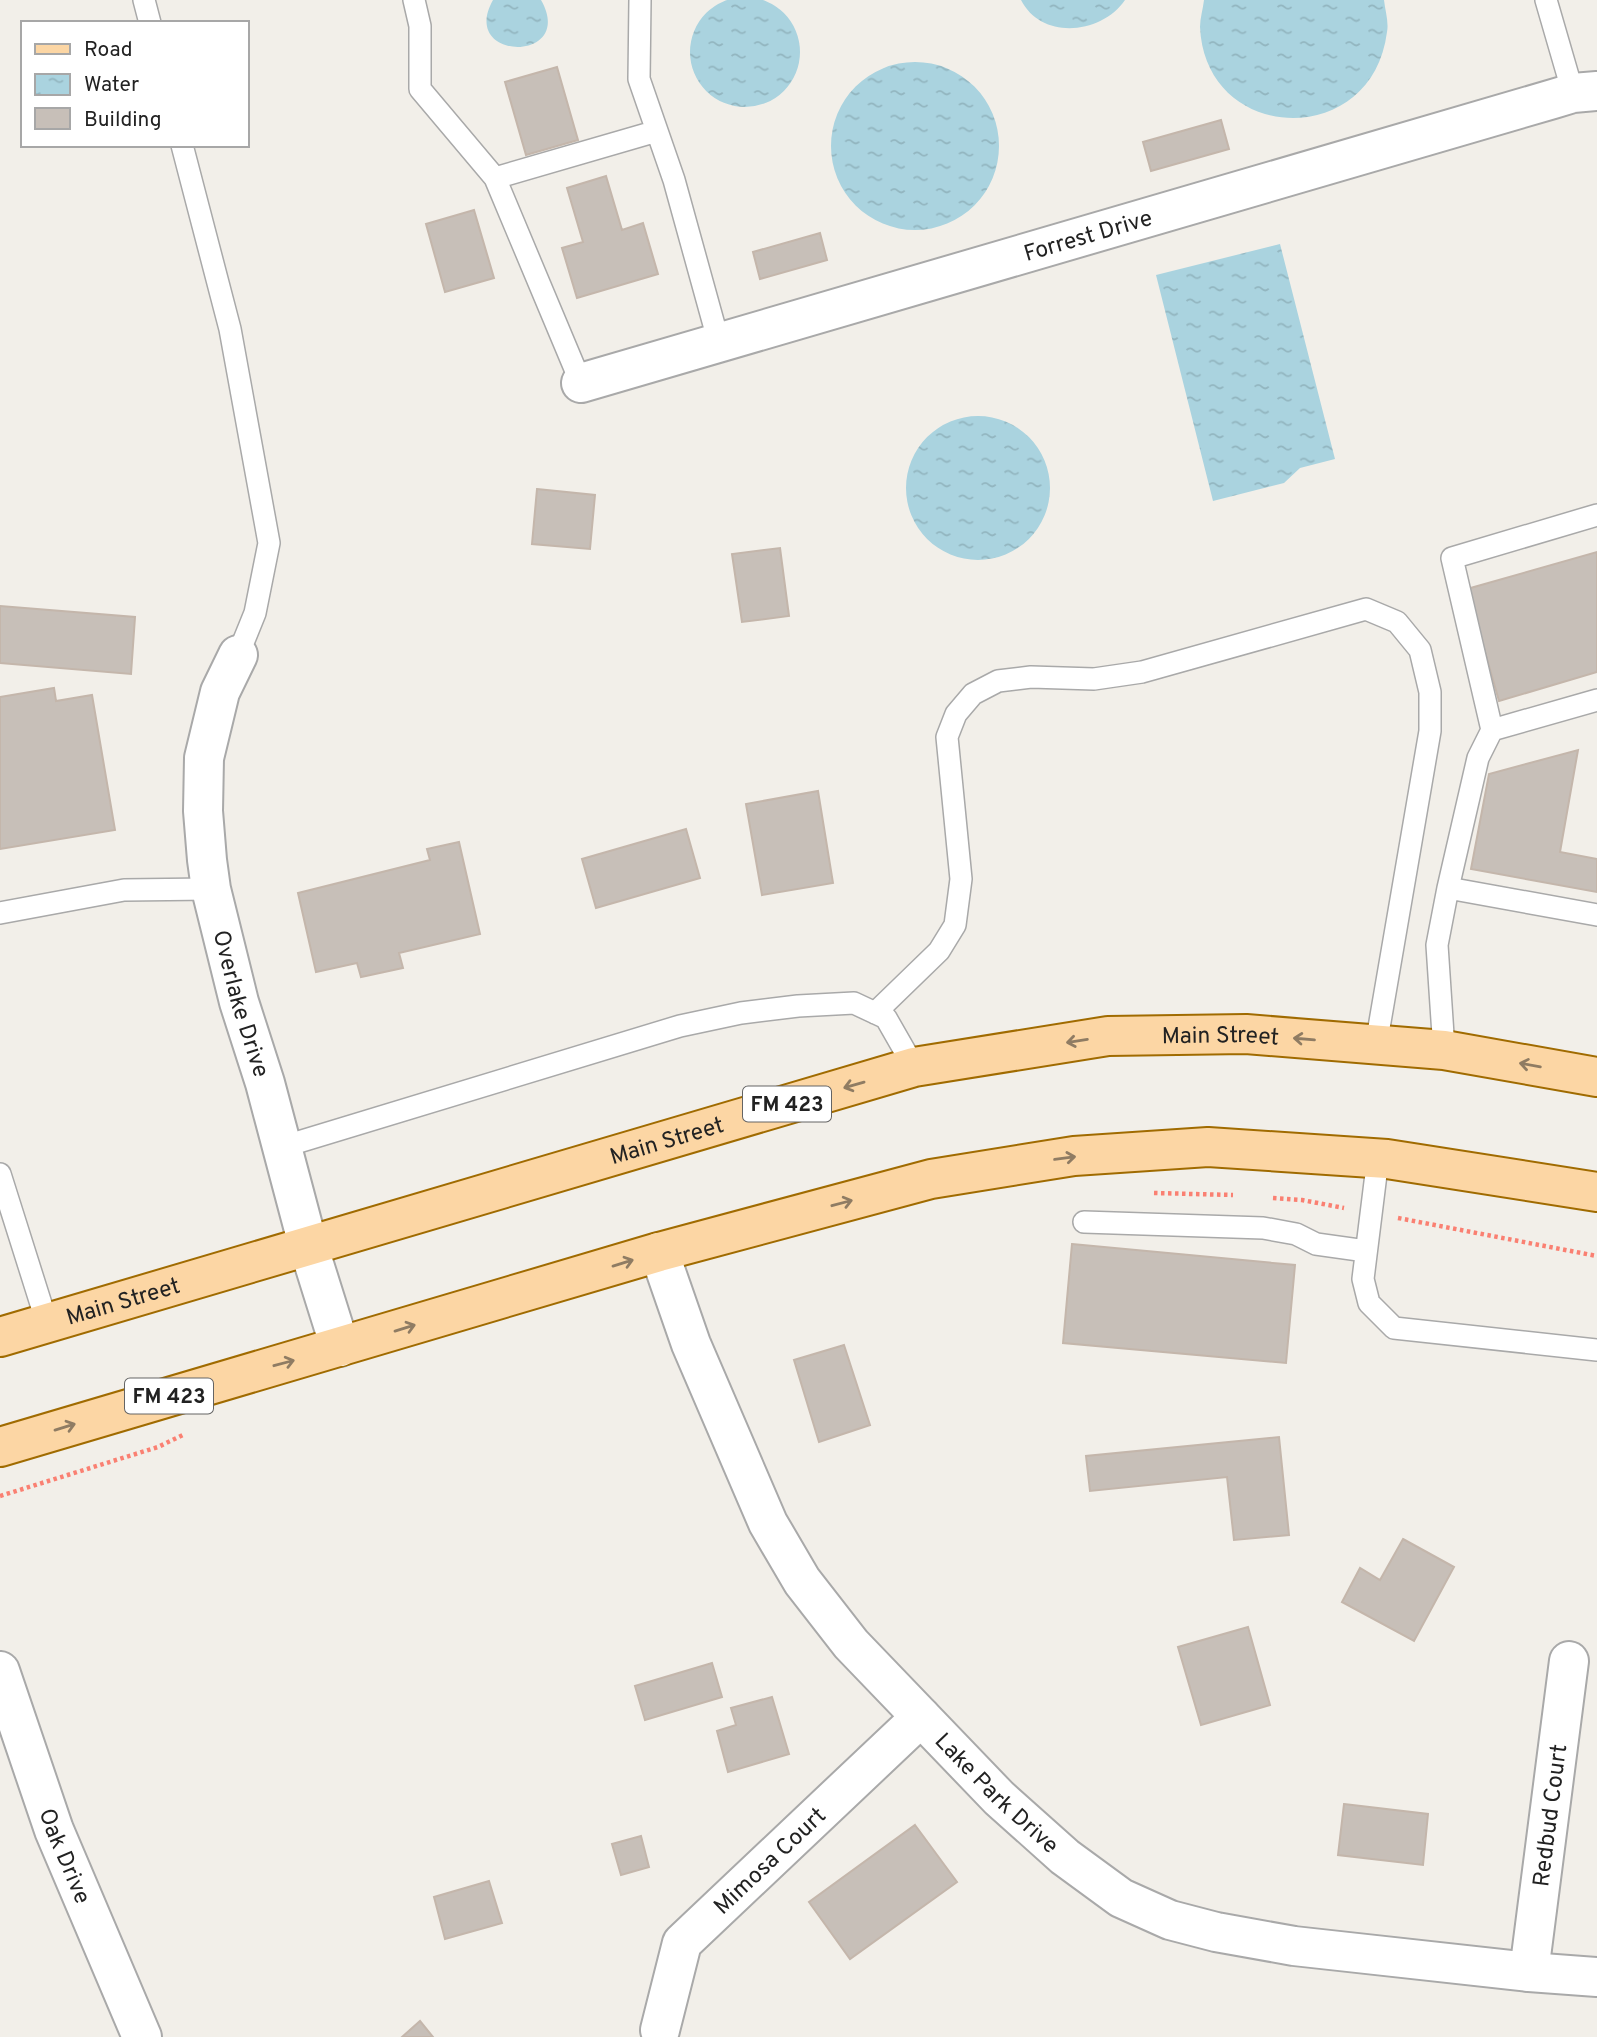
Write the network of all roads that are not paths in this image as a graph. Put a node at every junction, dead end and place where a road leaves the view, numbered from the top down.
1 (144, 0) edge
2 (414, 0) edge
3 (640, 0) edge
4 (1546, 0) edge
5 (149, 21) edge
6 (1585, 92) edge
7 (657, 131) junction
8 (183, 147) edge
9 (495, 177) junction
10 (719, 343) junction
11 (581, 383) joint
12 (1597, 515) edge
13 (238, 655) joint
14 (1597, 700) edge
15 (1492, 730) junction
16 (1448, 888) junction
17 (211, 889) junction
18 (0, 913) edge
19 (1597, 915) edge
20 (875, 1013) junction
21 (1376, 1045) junction
22 (1444, 1050) junction
23 (914, 1067) junction
24 (1597, 1077) edge
25 (282, 1147) junction
26 (1378, 1158) junction
27 (0, 1174) edge
28 (1597, 1192) edge
29 (1084, 1222) dead end
30 (308, 1245) junction
31 (1366, 1251) junction
32 (659, 1252) junction
33 (47, 1323) junction
34 (0, 1337) edge
35 (340, 1347) junction
36 (1597, 1350) edge
37 (0, 1447) edge
38 (1569, 1661) dead end
39 (0, 1671) edge
40 (921, 1717) junction
41 (1529, 1972) junction
42 (1597, 1976) edge
43 (660, 2030) dead end
44 (142, 2037) edge

1 - 5 lane
2 - 9 lane
3 - 7 lane
4 - 6 lane
6 - 10 street, Forrest Drive
7 - 9 lane
7 - 10 lane
8 - 13 lane
9 - 11 lane
10 - 11 street, Forrest Drive
12 - 15 lane
13 - 17 street, Overlake Drive
14 - 15 lane
15 - 16 lane
16 - 19 lane
16 - 22 lane
17 - 18 lane
17 - 25 street, Overlake Drive
20 - 21 lane
20 - 23 lane
20 - 25 lane
21 - 22 main road, Main Street / FM 423
21 -> 23 main road, Main Street / FM 423
24 -> 22 main road, Main Street / FM 423
23 -> 30 main road, Main Street / FM 423
25 - 30 street, Overlake Drive
26 - 28 main road, FM 423
26 - 31 lane
32 -> 26 main road, FM 423
27 - 33 lane
29 - 31 lane
30 - 33 main road, Main Street / FM 423
30 - 35 street, Overlake Drive
31 - 36 lane
35 -> 32 main road, FM 423
32 - 40 street, Lake Park Drive
33 - 34 main road, Main Street / FM 423
37 -> 35 main road, FM 423
38 - 41 street, Redbud Court
39 - 44 street, Oak Drive
40 - 41 street, Lake Park Drive
40 - 43 street, Mimosa Court
41 - 42 street, Lake Park Drive

